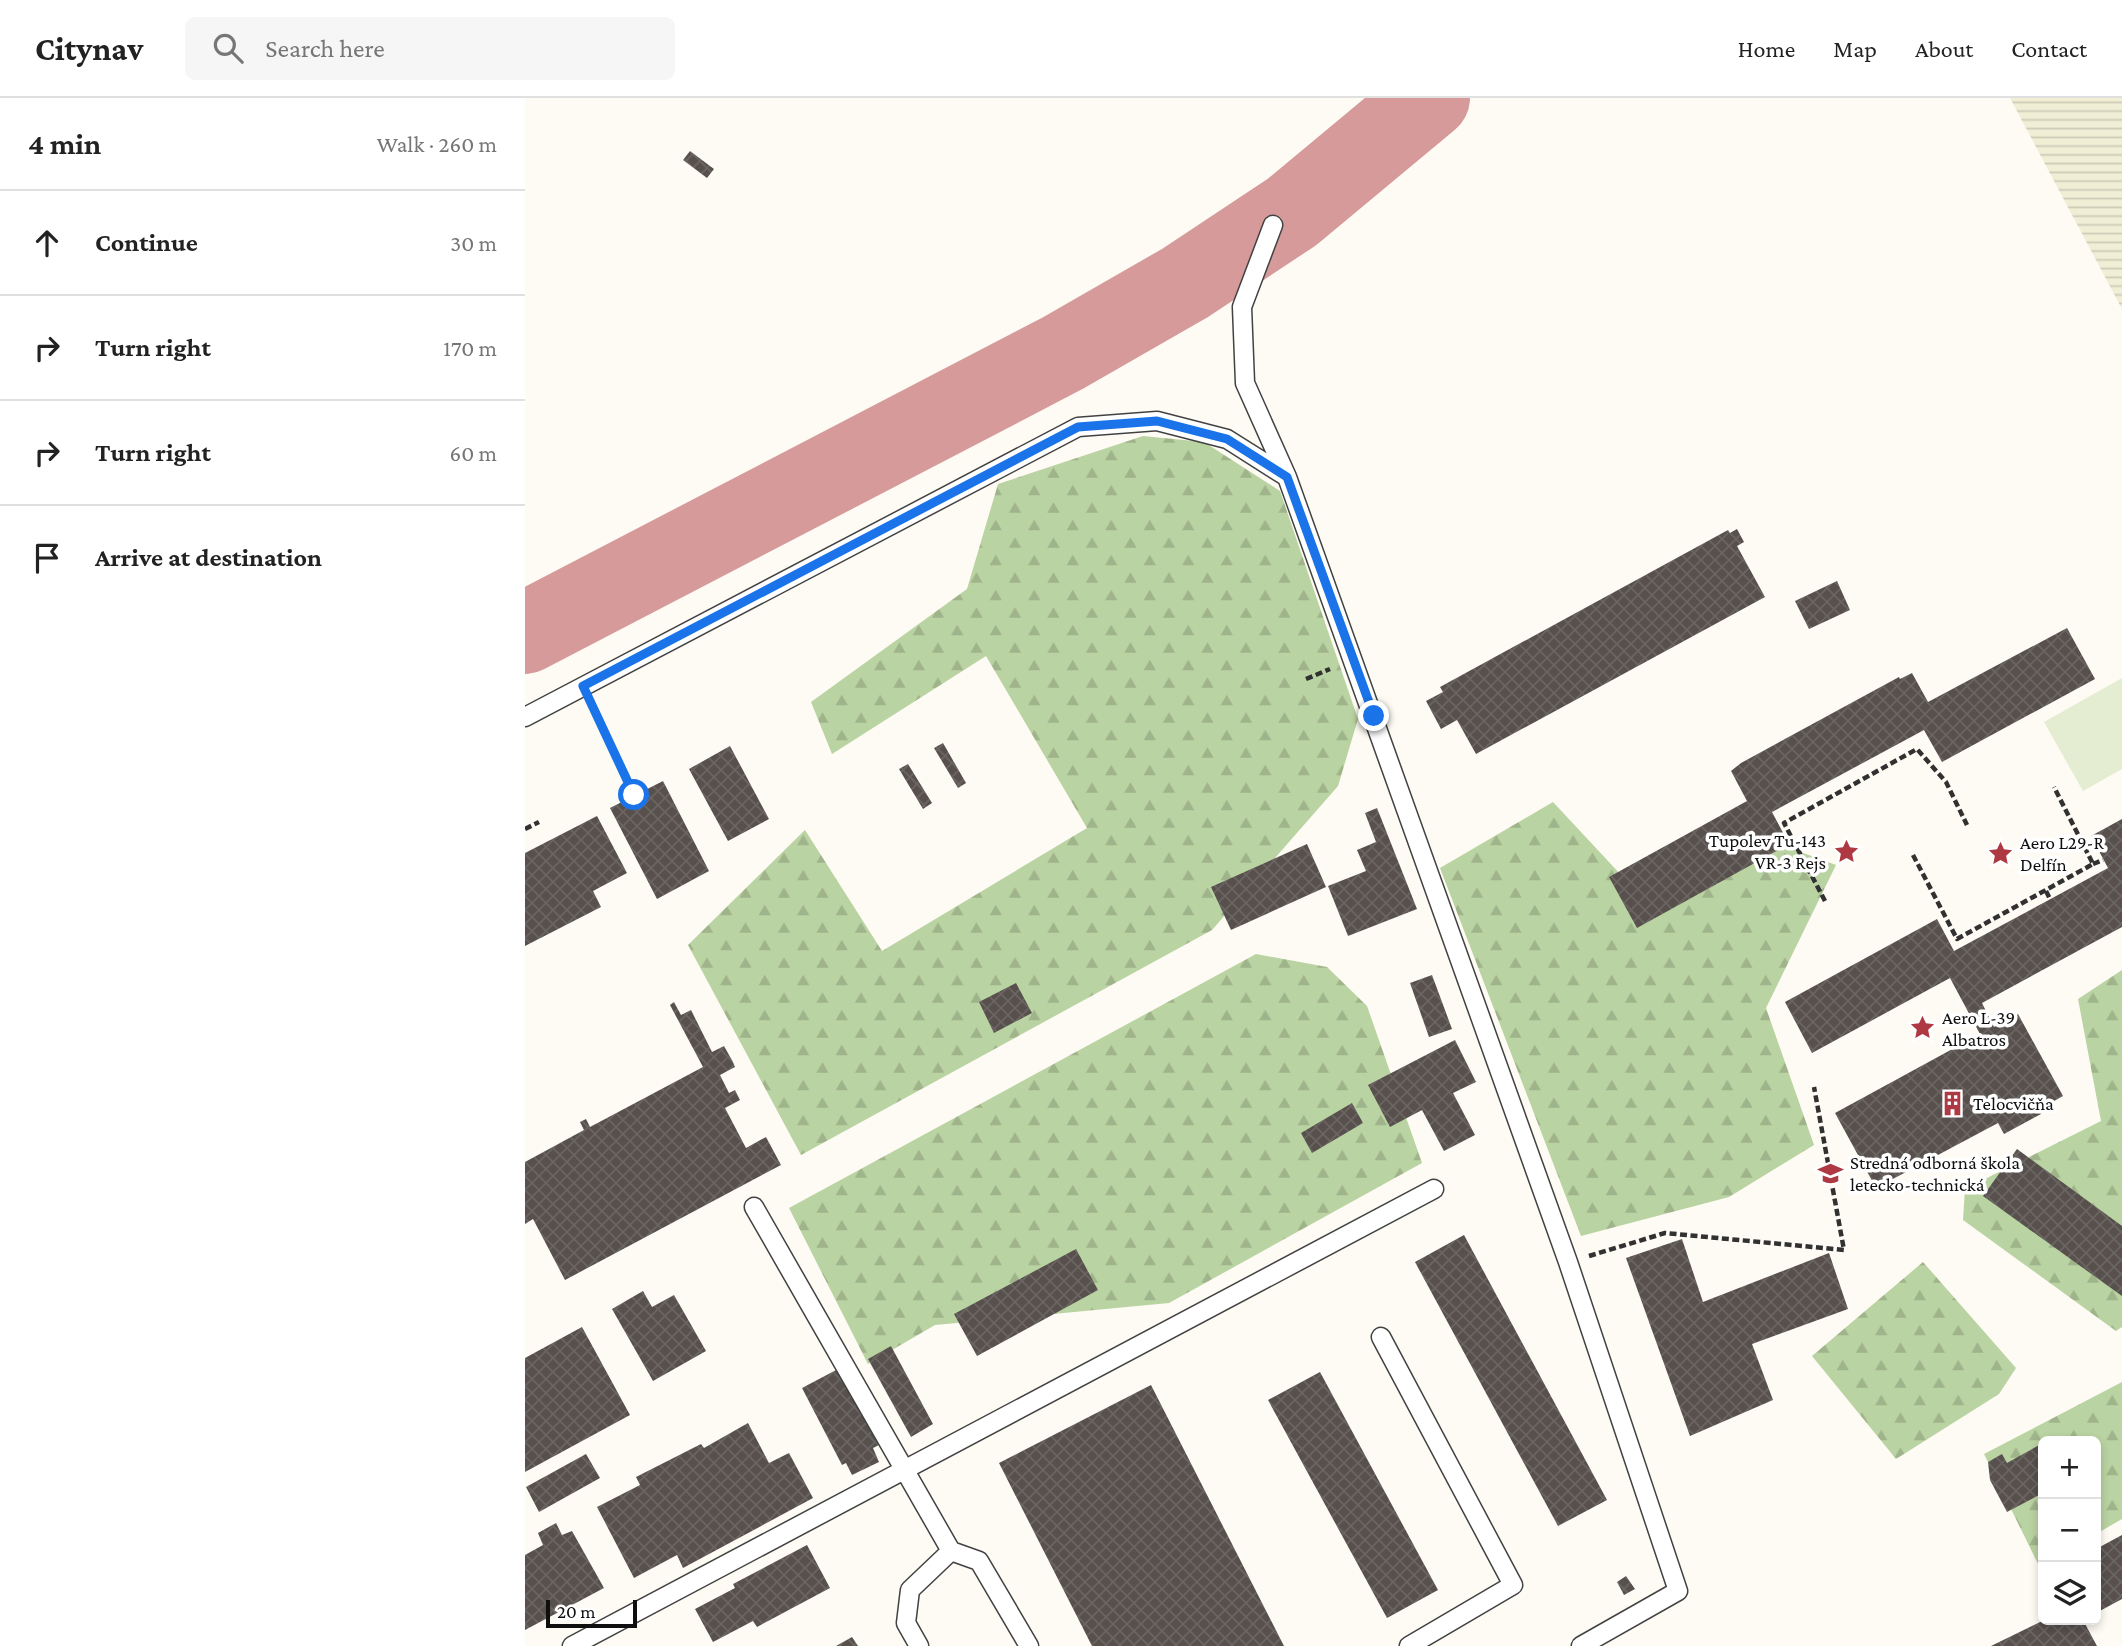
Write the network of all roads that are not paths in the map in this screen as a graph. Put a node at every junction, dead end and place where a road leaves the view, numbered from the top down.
1 (1273, 225) dead end
2 (1287, 477) junction
3 (525, 717) edge
4 (1434, 1189) dead end
5 (754, 1207) dead end
6 (1381, 1337) dead end
7 (907, 1470) junction
8 (951, 1551) junction
9 (572, 1646) edge
10 (919, 1646) edge
11 (1029, 1646) edge
12 (1409, 1646) edge
13 (1581, 1646) edge

1 - 2 lane
2 - 3 lane
2 - 13 lane
4 - 7 lane
5 - 7 lane
6 - 12 lane
7 - 8 lane
7 - 9 lane
8 - 10 lane
8 - 11 lane

